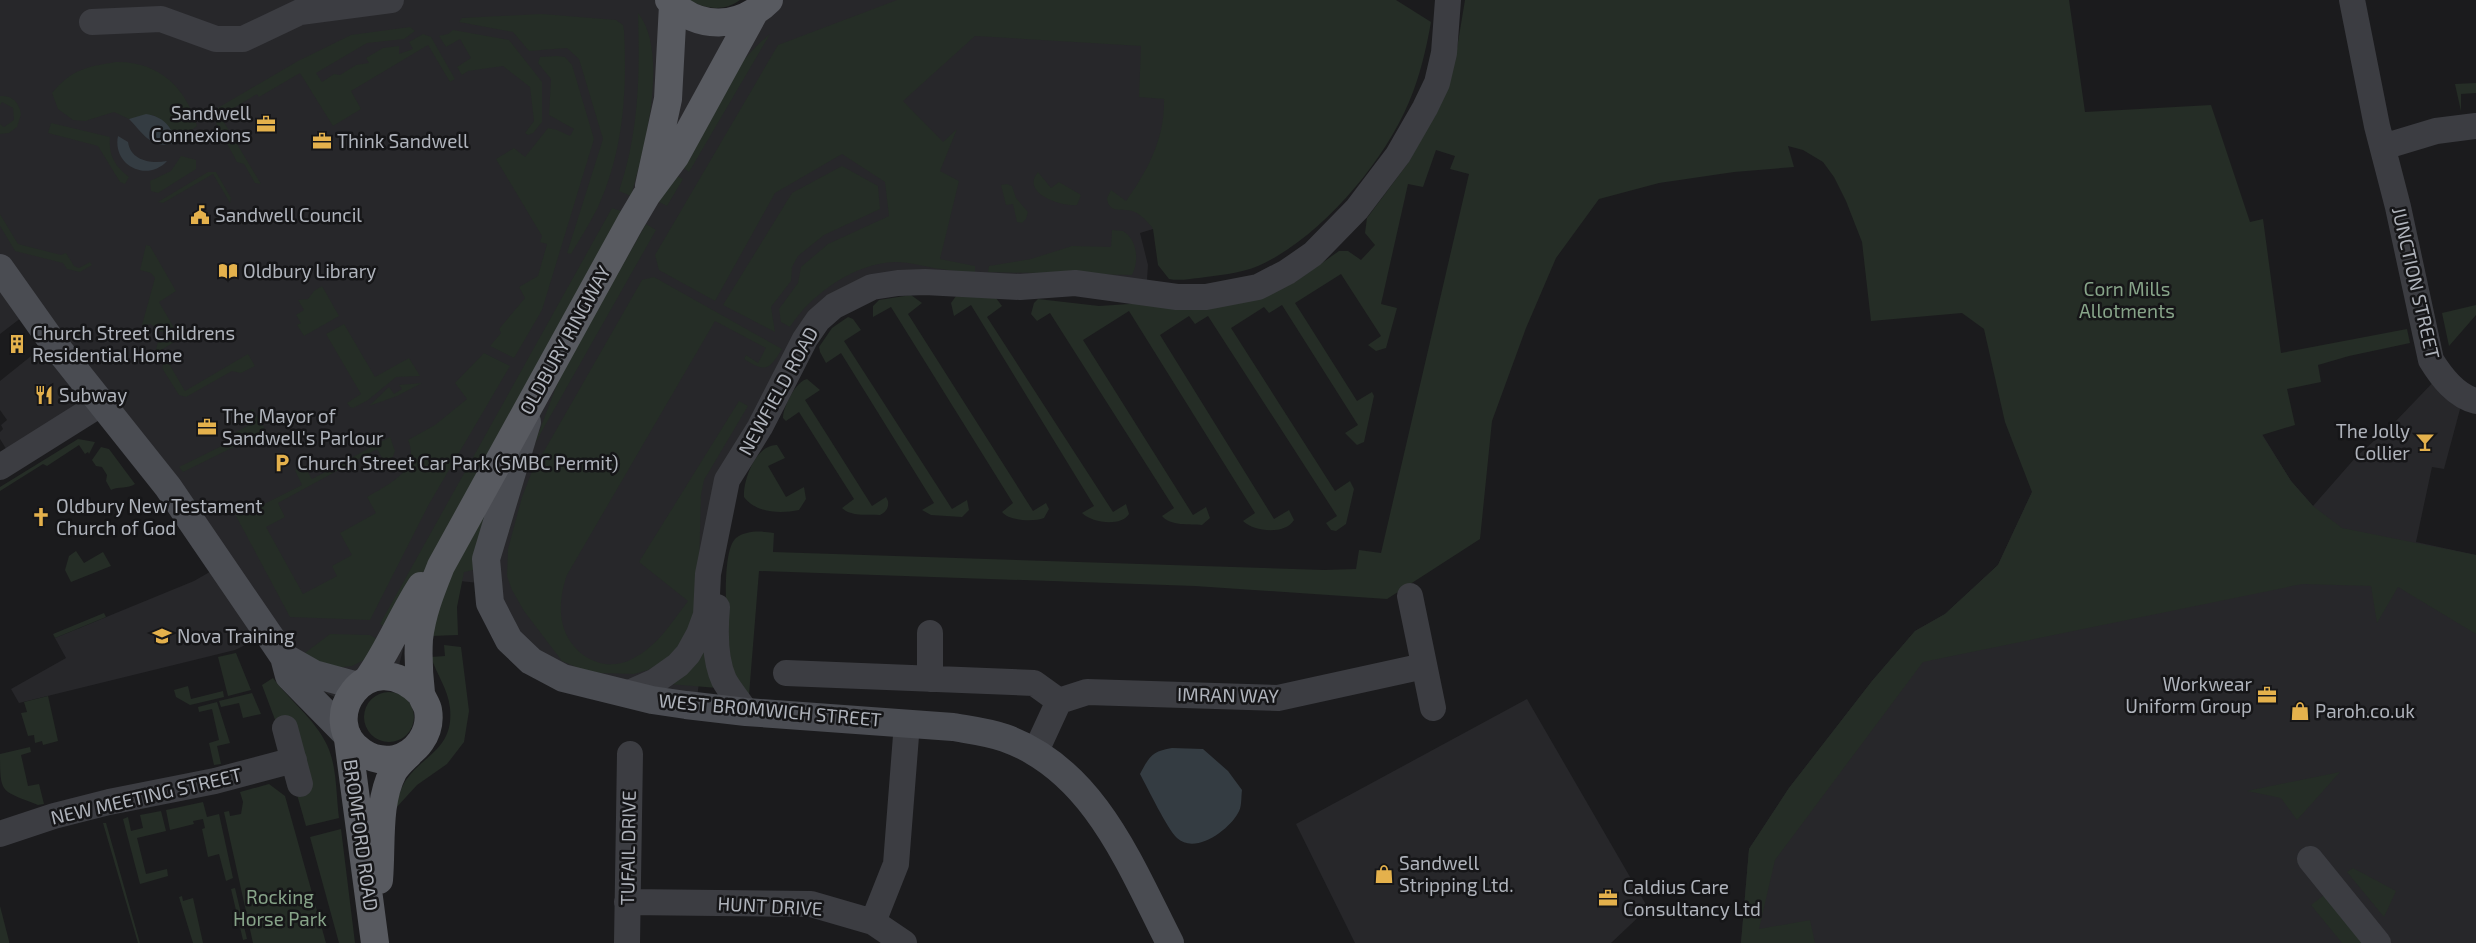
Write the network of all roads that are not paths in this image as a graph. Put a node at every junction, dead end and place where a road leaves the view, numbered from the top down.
1 (391, 0) edge
2 (792, 0) edge
3 (1448, 0) edge
4 (2352, 0) edge
5 (671, 2) edge
6 (761, 7) edge
7 (92, 22) dead end
8 (2476, 126) edge
9 (2383, 147) junction
10 (646, 196) junction
11 (0, 268) edge
12 (536, 392) junction
13 (2476, 401) edge
14 (102, 403) junction
15 (0, 468) edge
16 (485, 483) junction
17 (719, 521) junction
18 (1410, 596) dead end
19 (930, 633) dead end
20 (284, 657) junction
21 (1424, 666) junction
22 (786, 673) dead end
23 (930, 679) junction
24 (362, 683) junction
25 (421, 694) junction
26 (627, 694) junction
27 (1059, 701) junction
28 (1433, 708) dead end
29 (746, 712) junction
30 (907, 723) junction
31 (285, 728) dead end
32 (348, 737) junction
33 (1035, 753) junction
34 (408, 754) junction
35 (630, 754) dead end
36 (2, 828) edge
37 (2310, 859) dead end
38 (627, 902) junction
39 (873, 922) junction
40 (375, 937) edge
41 (627, 943) edge
42 (904, 943) edge
43 (1170, 943) edge
44 (2378, 943) edge

1 - 7 street
2 - 6 main road
3 - 17 street, NEWFIELD ROAD
4 - 9 street, JUNCTION STREET
5 - 6 main road, OLDBURY RINGWAY
5 - 10 main road, OLDBURY RINGWAY
6 - 10 main road, OLDBURY RINGWAY
8 - 9 street
9 - 13 street, JUNCTION STREET
10 - 12 main road, OLDBURY RINGWAY
11 - 14 street
12 - 16 main road, OLDBURY RINGWAY
12 - 26 street, WEST BROMWICH STREET
14 - 15 street
14 - 20 street
16 - 24 main road, OLDBURY RINGWAY
16 - 25 main road, OLDBURY RINGWAY
17 - 26 street, NEWFIELD ROAD
17 - 29 street, NEWFIELD ROAD
18 - 21 street
19 - 23 street
20 - 24 street
20 - 32 street
21 - 27 street, IMRAN WAY
21 - 28 street
22 - 23 street
23 - 27 street
24 - 25 main road
24 - 32 main road, OLDBURY RINGWAY
25 - 34 main road, OLDBURY RINGWAY
26 - 29 street, WEST BROMWICH STREET
27 - 33 street
29 - 30 street, WEST BROMWICH STREET
30 - 33 street, WEST BROMWICH STREET
30 - 39 street
31 - 36 street, NEW MEETING STREET
32 - 34 main road
32 - 40 main road, BROMFORD ROAD
33 - 43 street, WEST BROMWICH STREET
34 - 40 main road, BROMFORD ROAD
35 - 38 street, TUFAIL DRIVE
37 - 44 street
38 - 39 street, HUNT DRIVE
38 - 41 street, TUFAIL DRIVE
39 - 42 street, HUNT DRIVE

